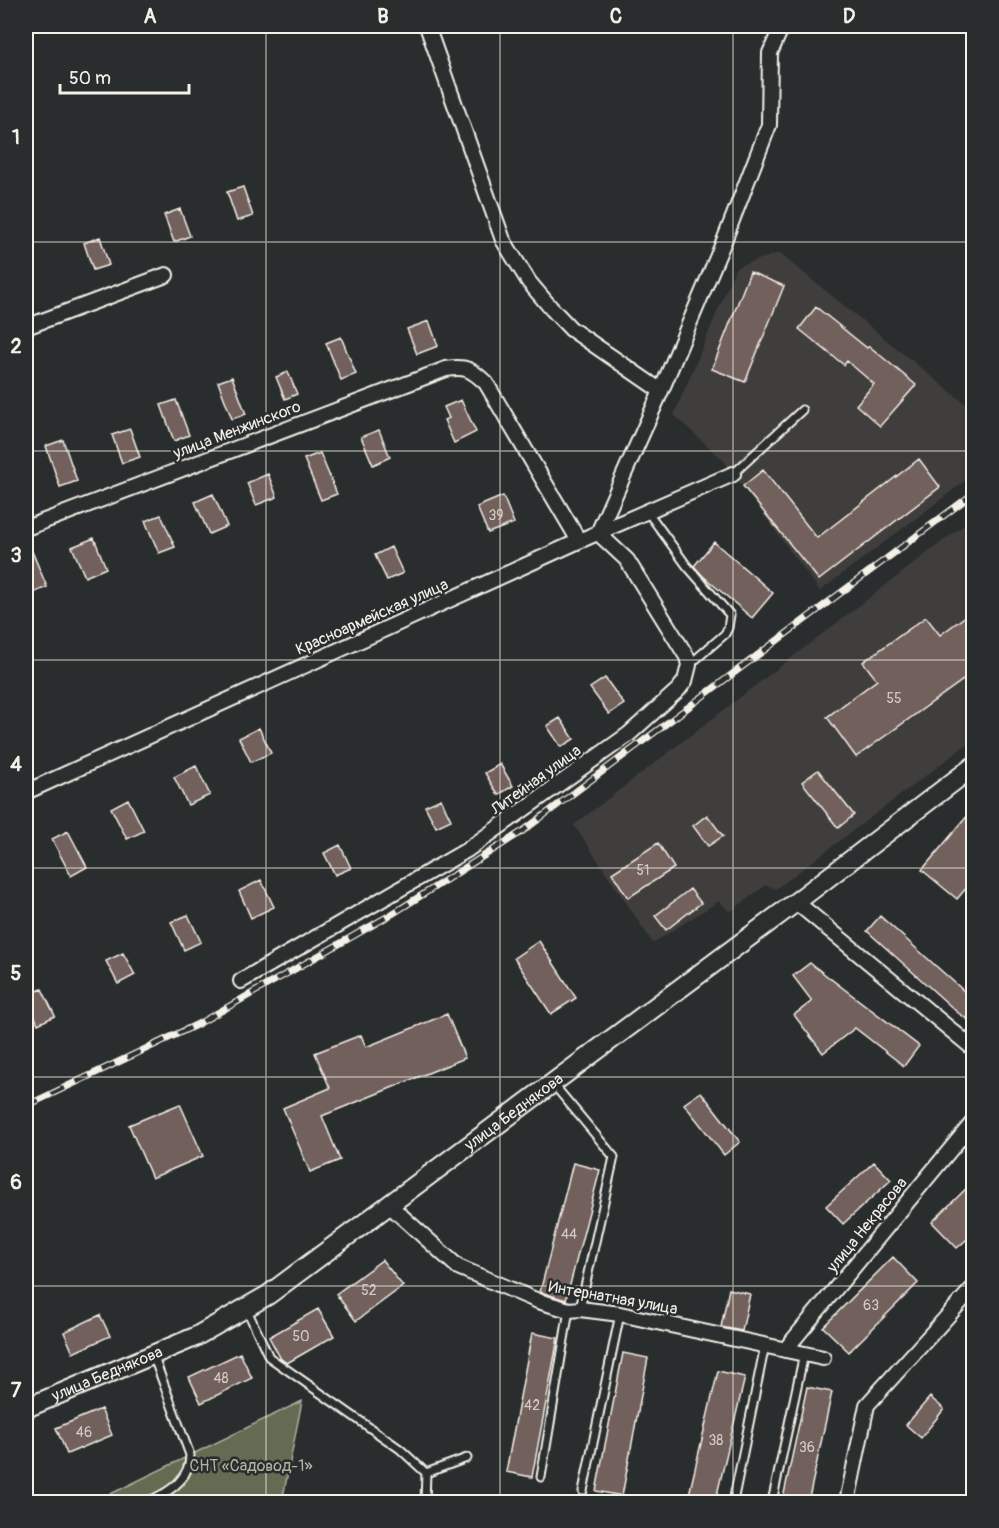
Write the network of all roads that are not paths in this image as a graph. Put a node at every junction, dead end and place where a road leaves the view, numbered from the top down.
1 (427, 26) edge
2 (782, 26) edge
3 (166, 275) dead end
4 (26, 327) edge
5 (661, 391) junction
6 (802, 410) dead end
7 (733, 474) joint
8 (647, 511) junction
9 (26, 528) edge
10 (598, 533) junction
11 (579, 541) junction
12 (689, 665) junction
13 (974, 766) edge
14 (26, 792) edge
15 (796, 902) junction
16 (241, 981) dead end
17 (974, 1049) edge
18 (552, 1084) junction
19 (974, 1121) edge
20 (389, 1205) junction
21 (974, 1287) edge
22 (246, 1308) junction
23 (575, 1310) junction
24 (620, 1314) junction
25 (765, 1346) junction
26 (785, 1350) junction
27 (804, 1354) junction
28 (153, 1355) junction
29 (823, 1358) dead end
30 (26, 1408) edge
31 (467, 1458) dead end
32 (426, 1473) junction
33 (541, 1478) dead end
34 (583, 1491) dead end
35 (146, 1503) edge
36 (425, 1503) edge
37 (733, 1503) edge
38 (772, 1503) edge
39 (847, 1503) edge

1 - 5 street
2 - 5 street
3 - 4 street
5 - 10 street
6 - 7 lane
7 - 8 street, Красноармейская улица
8 - 10 street, Красноармейская улица
8 - 12 lane
9 - 11 street, улица Менжинского
10 - 11 street, Красноармейская улица
10 - 12 street
11 - 14 street, Красноармейская улица
12 - 16 street, Литейная улица
13 - 15 street, улица Беднякова
15 - 17 street
15 - 18 street, улица Беднякова
18 - 20 street, улица Беднякова
18 - 23 lane
19 - 26 street, улица Некрасова
20 - 22 street, улица Беднякова
20 - 23 street, Интернатная улица
21 - 39 street
22 - 28 street, улица Беднякова
22 - 32 lane
23 - 24 street, Интернатная улица
23 - 33 lane
24 - 25 street, Интернатная улица
24 - 34 lane
25 - 26 street, Интернатная улица
25 - 37 lane
26 - 27 street, Интернатная улица
27 - 29 street, Интернатная улица
27 - 38 lane
28 - 30 street, улица Беднякова
28 - 35 lane
31 - 32 lane
32 - 36 lane

